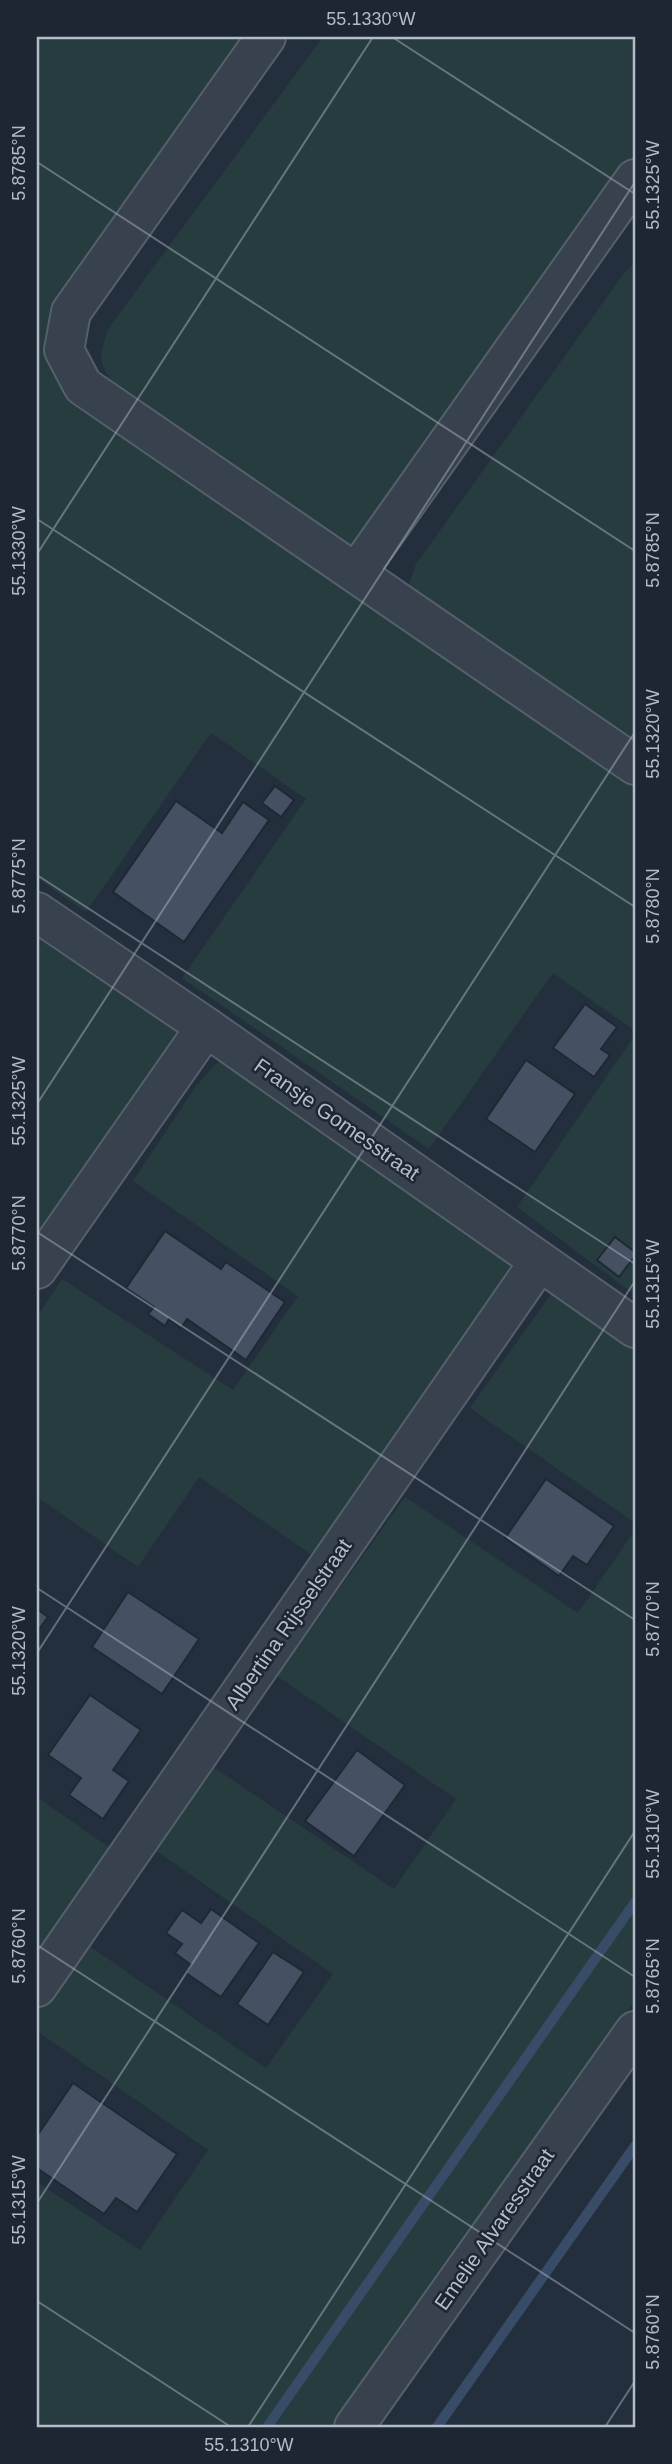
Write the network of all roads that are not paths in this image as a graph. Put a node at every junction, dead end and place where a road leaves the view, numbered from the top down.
1 (266, 37) edge
2 (635, 179) edge
3 (622, 227) edge
4 (357, 572) junction
5 (635, 765) edge
6 (37, 912) edge
7 (206, 1027) junction
8 (539, 1262) junction
9 (37, 1269) edge
10 (635, 1328) edge
11 (37, 1987) edge
12 (635, 2031) edge
13 (354, 2427) edge

1 - 4 street
2 - 3 street
3 - 4 street
4 - 5 street
6 - 7 street, Fransje Gomesstraat
7 - 8 street, Fransje Gomesstraat
7 - 9 street
8 - 10 street, Fransje Gomesstraat
8 - 11 street, Albertina Rijsselstraat
12 - 13 street, Emelie Alvaresstraat

